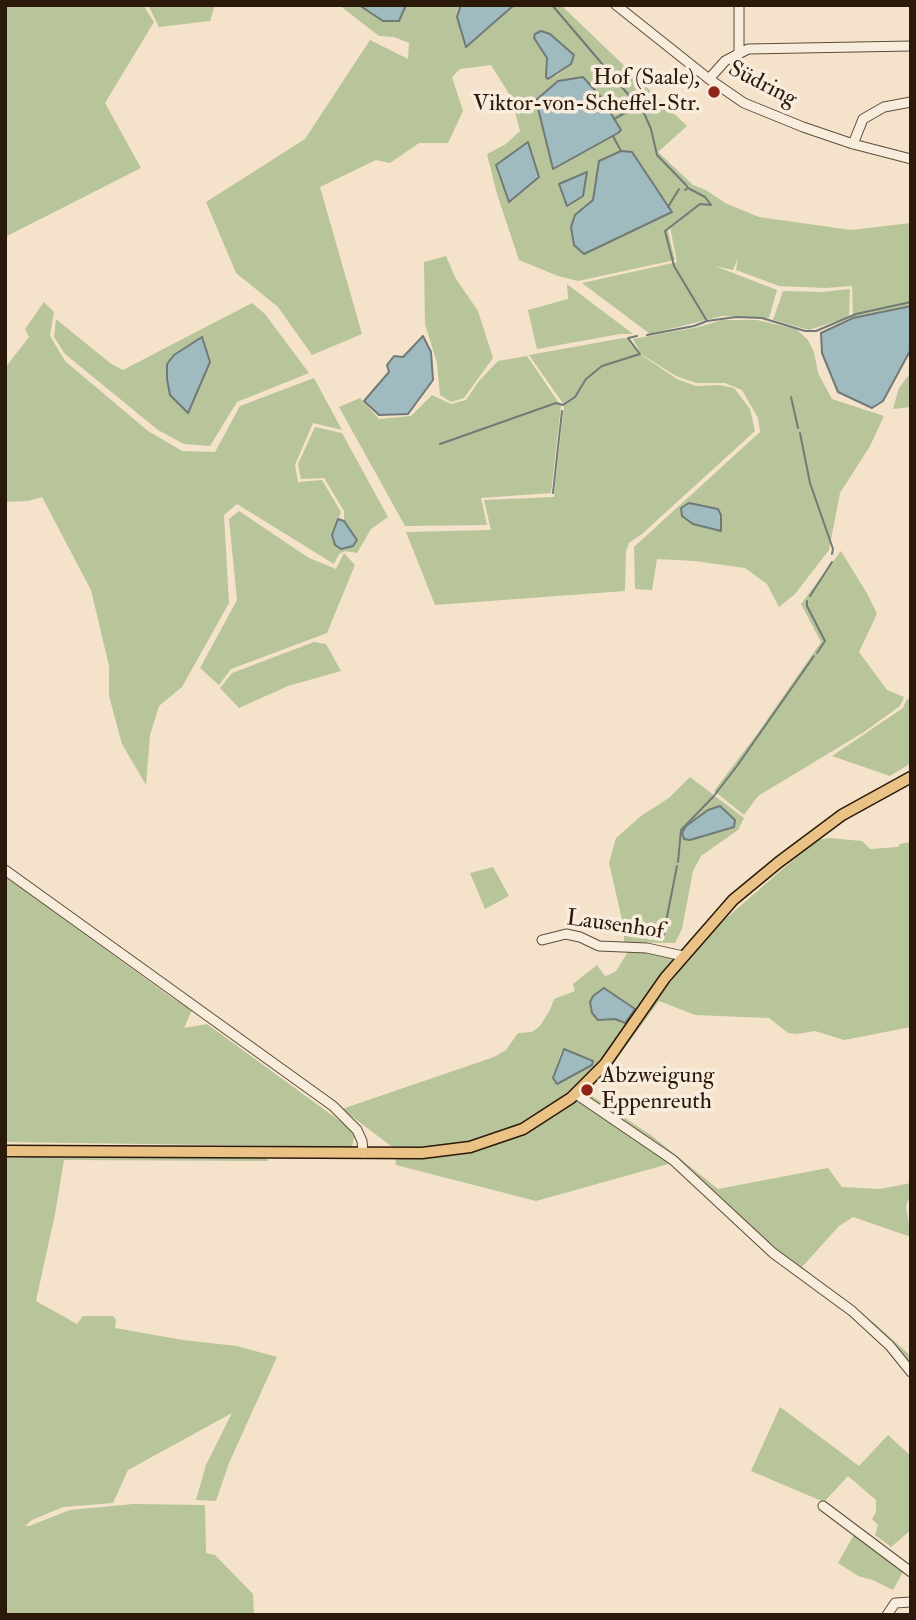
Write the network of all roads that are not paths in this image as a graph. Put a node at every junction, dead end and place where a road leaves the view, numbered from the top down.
1 (616, 5) edge
2 (740, 5) edge
3 (911, 46) edge
4 (739, 52) junction
5 (709, 79) junction
6 (911, 102) edge
7 (853, 144) junction
8 (911, 159) edge
9 (911, 778) edge
10 (5, 870) edge
11 (542, 940) dead end
12 (684, 956) junction
13 (576, 1094) junction
14 (5, 1151) edge
15 (363, 1153) junction
16 (911, 1373) edge
17 (823, 1506) dead end
18 (911, 1572) edge
19 (911, 1602) edge
20 (887, 1615) edge

1 - 5 street, Südring
2 - 4 street
3 - 4 street
4 - 5 street
5 - 7 street, Südring
6 - 7 street
7 - 8 street, Südring
9 - 12 main road
10 - 15 street
11 - 12 street, Lausenhof
12 - 13 main road
13 - 15 main road
13 - 16 street
14 - 15 main road
17 - 18 street
19 - 20 street

